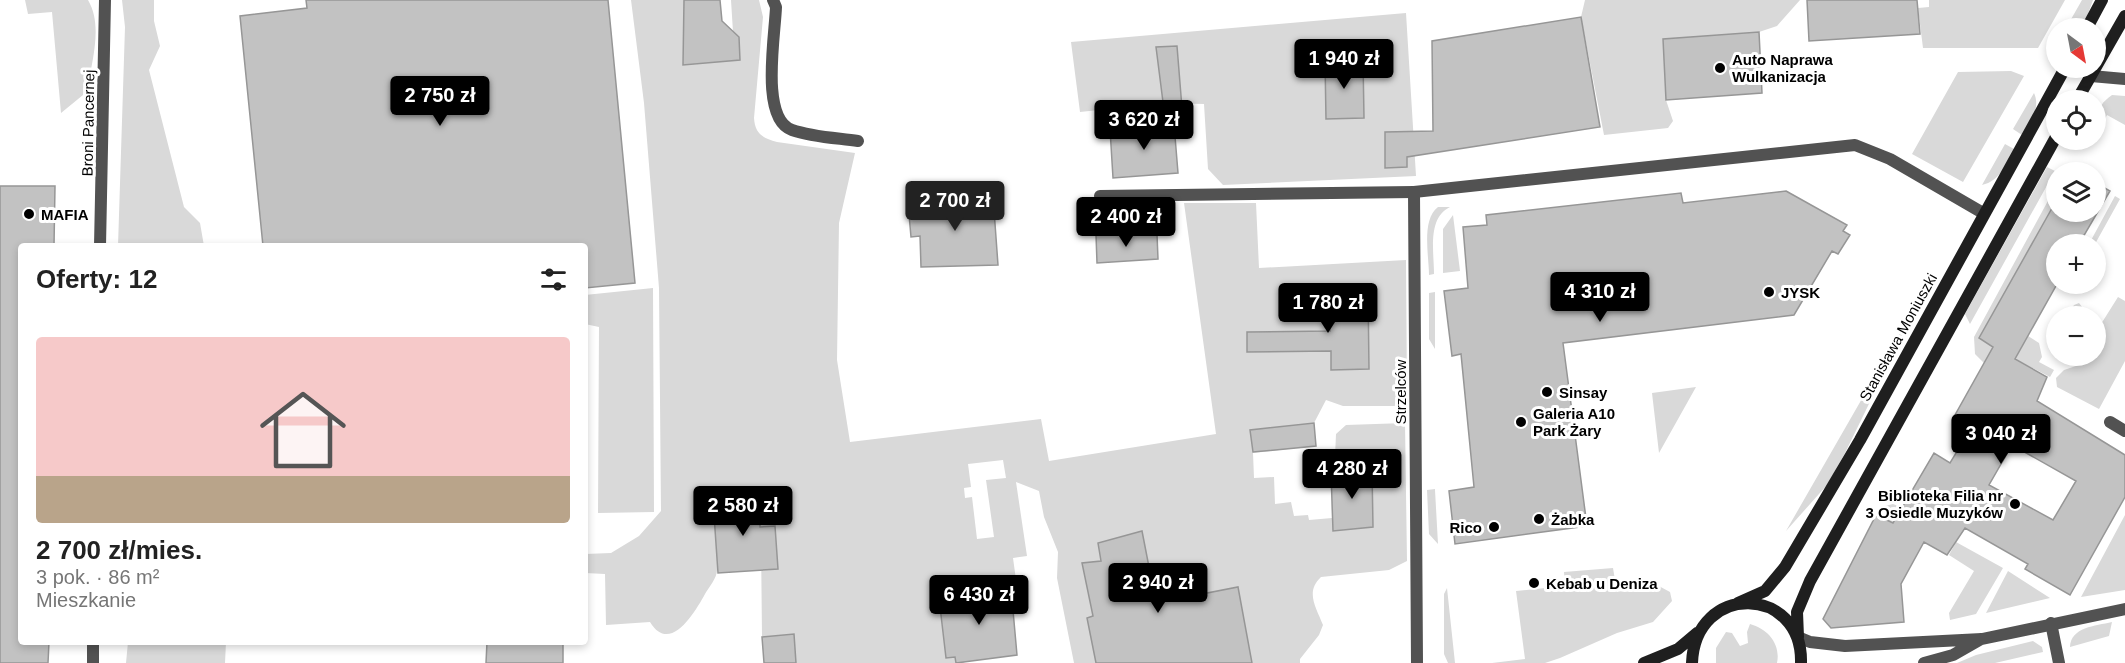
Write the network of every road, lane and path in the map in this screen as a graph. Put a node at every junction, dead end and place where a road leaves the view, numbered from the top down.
1 (105, 0) edge
2 (774, 0) edge
3 (2102, 0) edge
4 (2125, 16) edge
5 (2092, 18) edge
6 (2106, 50) edge
7 (2106, 77) edge
8 (2060, 78) edge
9 (2125, 79) edge
10 (858, 141) dead end
11 (2048, 150) edge
12 (1414, 192) junction
13 (1100, 196) dead end
14 (1983, 213) junction
15 (100, 243) edge
16 (2110, 422) dead end
17 (2125, 431) edge
18 (1738, 603) junction
19 (2125, 609) edge
20 (2051, 623) junction
21 (1698, 632) junction
22 (1798, 637) junction
23 (1982, 639) junction
24 (93, 645) edge
25 (93, 663) edge
26 (1417, 663) edge
27 (1644, 663) edge
28 (1692, 663) edge
29 (1801, 663) edge
30 (1924, 663) edge
31 (2059, 663) edge

1 - 15 street, Broni Pancernej
2 - 10 street
3 - 5 street
4 - 6 street
7 - 9 street
8 - 14 street, Stanisława Moniuszki
11 - 22 street
12 - 13 street
12 - 14 street
12 - 26 street, Strzelców
14 - 18 street, Stanisława Moniuszki
16 - 17 street
18 - 21 street, Stanisława Moniuszki
18 - 22 street
19 - 20 street
20 - 23 street
20 - 31 street
21 - 27 street, Stanisława Moniuszki
21 - 28 street
22 - 23 street
22 - 29 street
23 - 30 street
24 - 25 street

